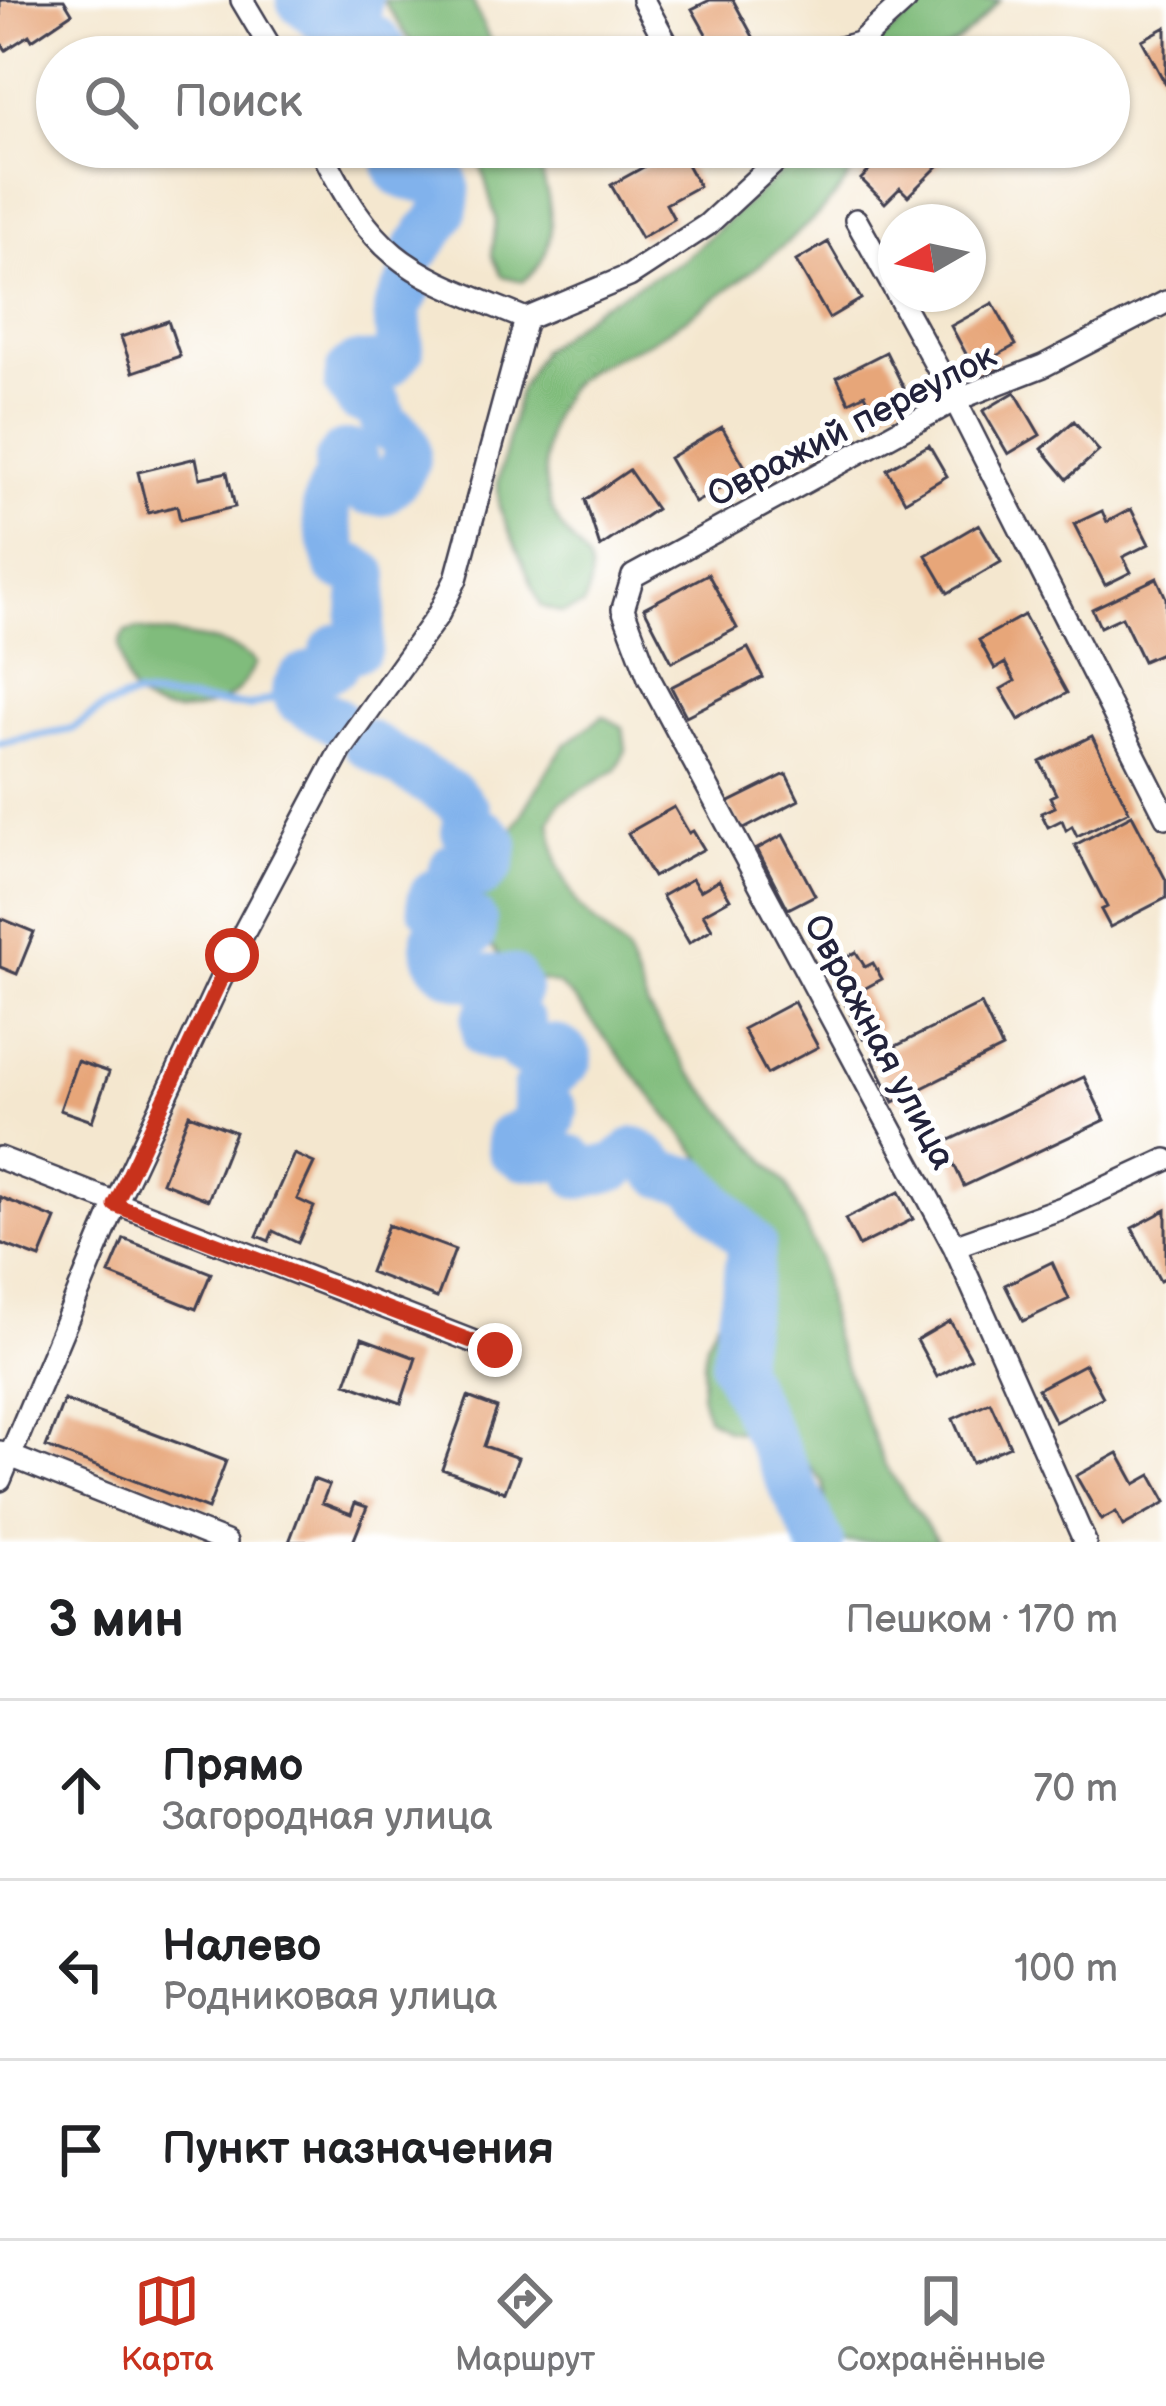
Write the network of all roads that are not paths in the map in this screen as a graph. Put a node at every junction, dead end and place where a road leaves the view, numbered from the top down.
1 (242, 0) edge
2 (643, 0) edge
3 (906, 0) edge
4 (263, 36) edge
5 (663, 36) edge
6 (869, 36) edge
7 (331, 168) edge
8 (768, 168) edge
9 (856, 220) dead end
10 (878, 259) edge
11 (1166, 302) edge
12 (907, 312) edge
13 (526, 319) junction
14 (955, 400) junction
15 (633, 576) joint
16 (1166, 817) edge
17 (0, 1158) edge
18 (1166, 1160) edge
19 (115, 1205) junction
20 (954, 1246) junction
21 (495, 1350) dead end
22 (4, 1454) edge
23 (0, 1480) edge
24 (226, 1542) edge
25 (1085, 1542) edge

1 - 4 street
2 - 5 street
3 - 6 street
7 - 13 street
8 - 13 street
9 - 10 street
11 - 14 street, Овражий переулок
12 - 14 street
13 - 19 street
14 - 15 street, Овражий переулок
14 - 16 street
15 - 20 street, Овражная улица
17 - 19 street
18 - 20 street
19 - 21 street
19 - 22 street
20 - 25 street, Овражная улица
22 - 23 street
22 - 24 street

